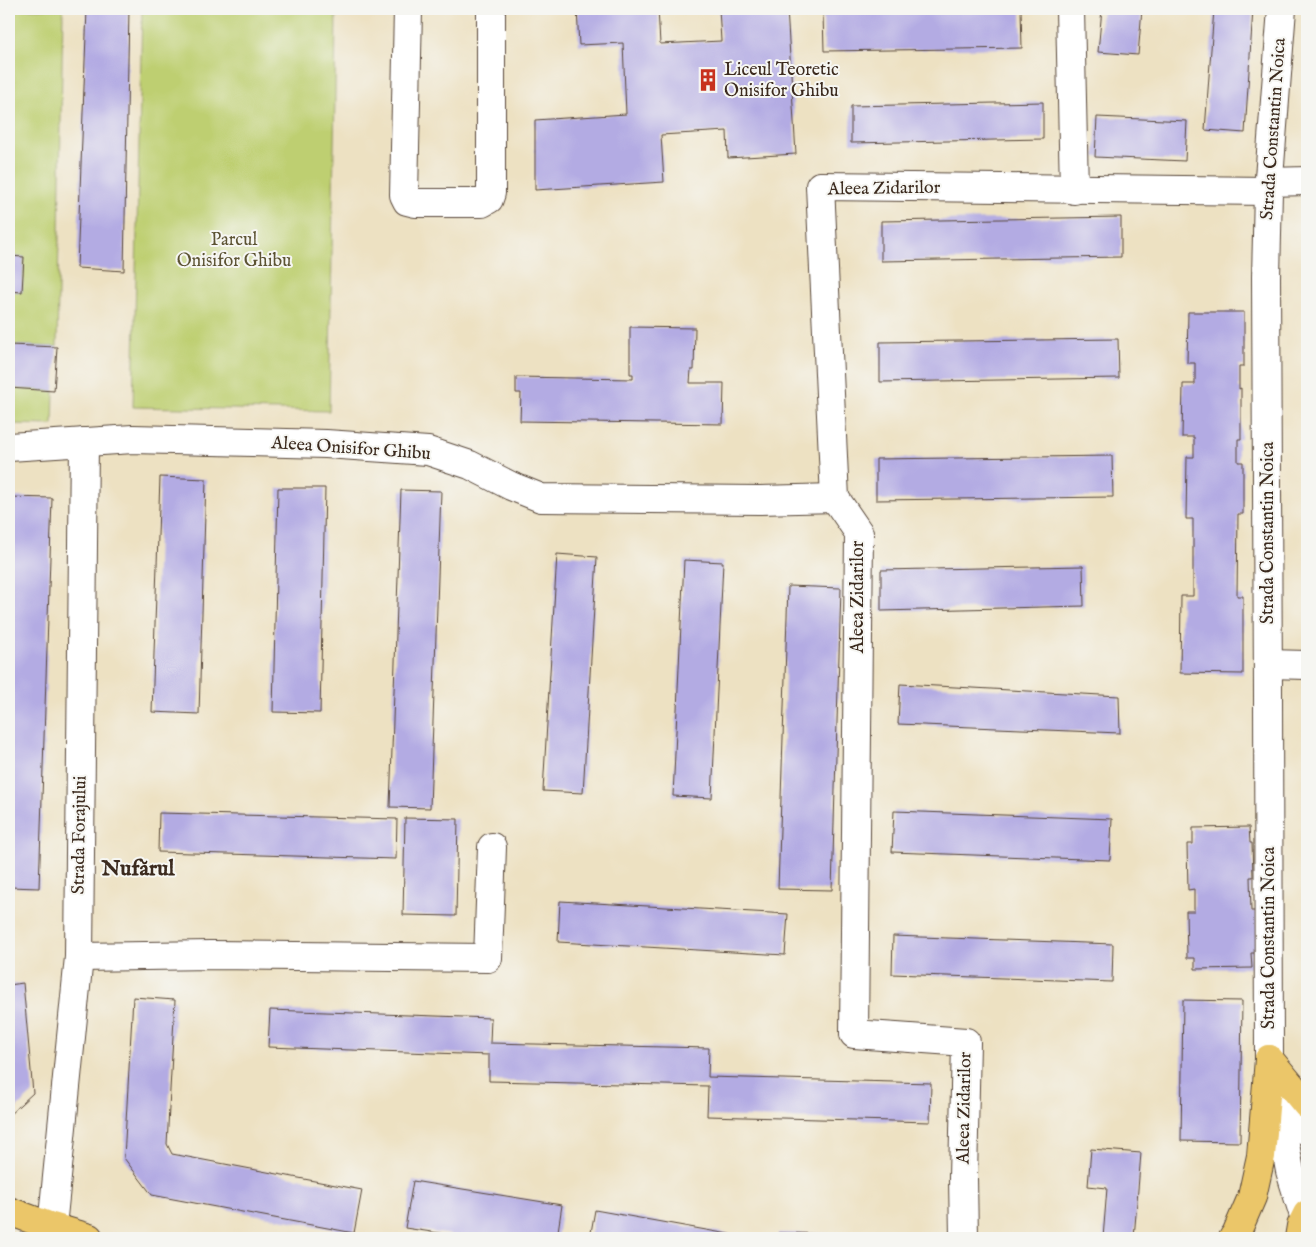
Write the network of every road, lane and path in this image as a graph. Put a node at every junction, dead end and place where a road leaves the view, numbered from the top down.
1 (408, 9) edge
2 (491, 9) edge
3 (1070, 9) edge
4 (1282, 9) edge
5 (1307, 181) edge
6 (1268, 186) junction
7 (1074, 190) junction
8 (84, 442) junction
9 (9, 447) edge
10 (835, 498) junction
11 (1268, 664) junction
12 (1307, 664) edge
13 (492, 847) dead end
14 (79, 957) junction
15 (1269, 1058) junction
16 (1307, 1105) edge
17 (1307, 1131) edge
18 (9, 1211) edge
19 (52, 1227) junction
20 (1302, 1230) edge
21 (89, 1238) edge
22 (964, 1238) edge
23 (1233, 1238) edge

1 - 2 street
3 - 7 street
4 - 6 street, Strada Constantin Noica
5 - 6 street, Aleea Zidarilor
6 - 7 street, Aleea Zidarilor
6 - 11 street, Strada Constantin Noica
7 - 10 street, Aleea Zidarilor
8 - 9 street, Aleea Onisifor Ghibu
8 - 10 street, Aleea Onisifor Ghibu
8 - 14 street, Strada Forajului
10 - 22 street, Aleea Zidarilor
11 - 12 street
11 - 15 street, Strada Constantin Noica
13 - 14 street
14 - 19 street, Strada Forajului
15 - 16 main road
15 - 17 street
15 - 20 street, Strada Constantin Noica
15 - 23 main road
18 - 19 main road
19 - 21 main road

